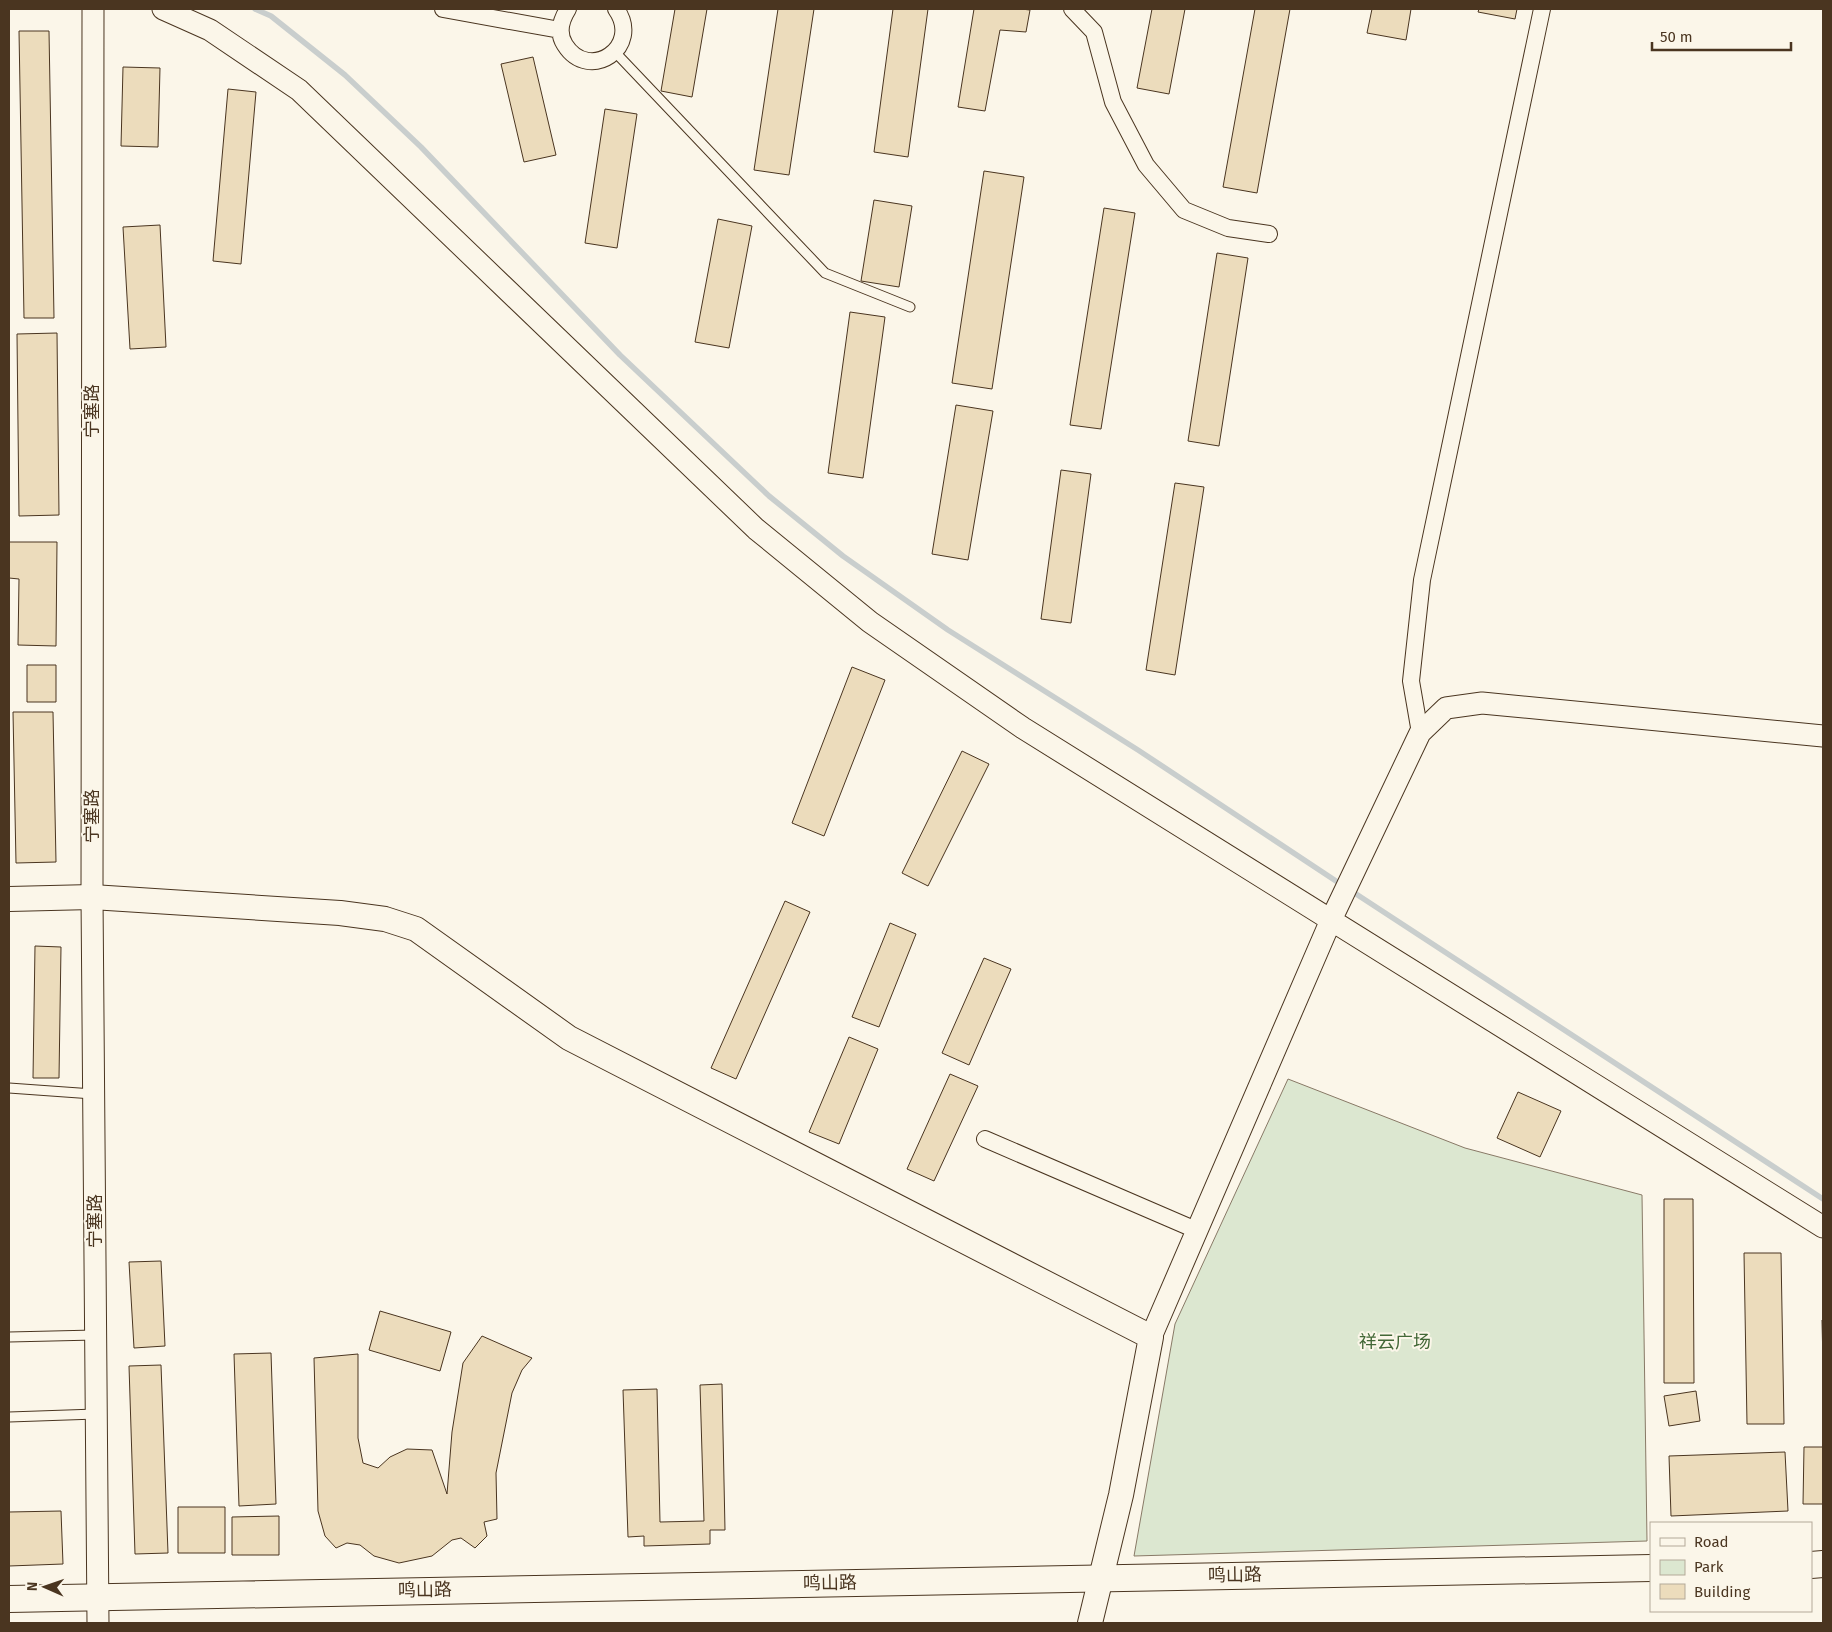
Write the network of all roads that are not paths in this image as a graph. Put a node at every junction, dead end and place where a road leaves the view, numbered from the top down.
1 (93, 9) edge
2 (163, 9) edge
3 (443, 9) edge
4 (568, 9) edge
5 (616, 9) edge
6 (1072, 9) edge
7 (1542, 9) edge
8 (487, 12) edge
9 (560, 30) junction
10 (615, 52) junction
11 (1268, 234) dead end
12 (910, 307) dead end
13 (1420, 733) junction
14 (1823, 736) edge
15 (92, 897) junction
16 (9, 899) edge
17 (1331, 920) junction
18 (9, 1088) edge
19 (94, 1094) junction
20 (985, 1139) dead end
21 (1823, 1227) edge
22 (1196, 1230) junction
23 (96, 1335) junction
24 (9, 1337) edge
25 (1151, 1337) junction
26 (96, 1414) junction
27 (9, 1418) edge
28 (1650, 1568) edge
29 (1101, 1578) junction
30 (98, 1596) junction
31 (9, 1599) edge
32 (98, 1623) edge
33 (1090, 1623) edge

1 - 15 street, 宁塞路
2 - 17 street
3 - 8 street
4 - 9 street
5 - 10 street
6 - 11 street
7 - 13 street
8 - 9 street
9 - 10 street
10 - 12 lane
13 - 14 street
13 - 17 street
15 - 16 main road
15 - 19 street, 宁塞路
15 - 25 main road
17 - 21 street
17 - 22 street
18 - 19 lane
19 - 23 street, 宁塞路
20 - 22 street
22 - 25 street
23 - 24 lane
23 - 26 street, 宁塞路
25 - 29 main road
26 - 27 lane
26 - 30 street, 宁塞路
28 - 29 main road, 鸣山路
29 - 30 main road, 鸣山路
29 - 33 main road
30 - 31 main road, 鸣山路
30 - 32 street, 宁塞路

